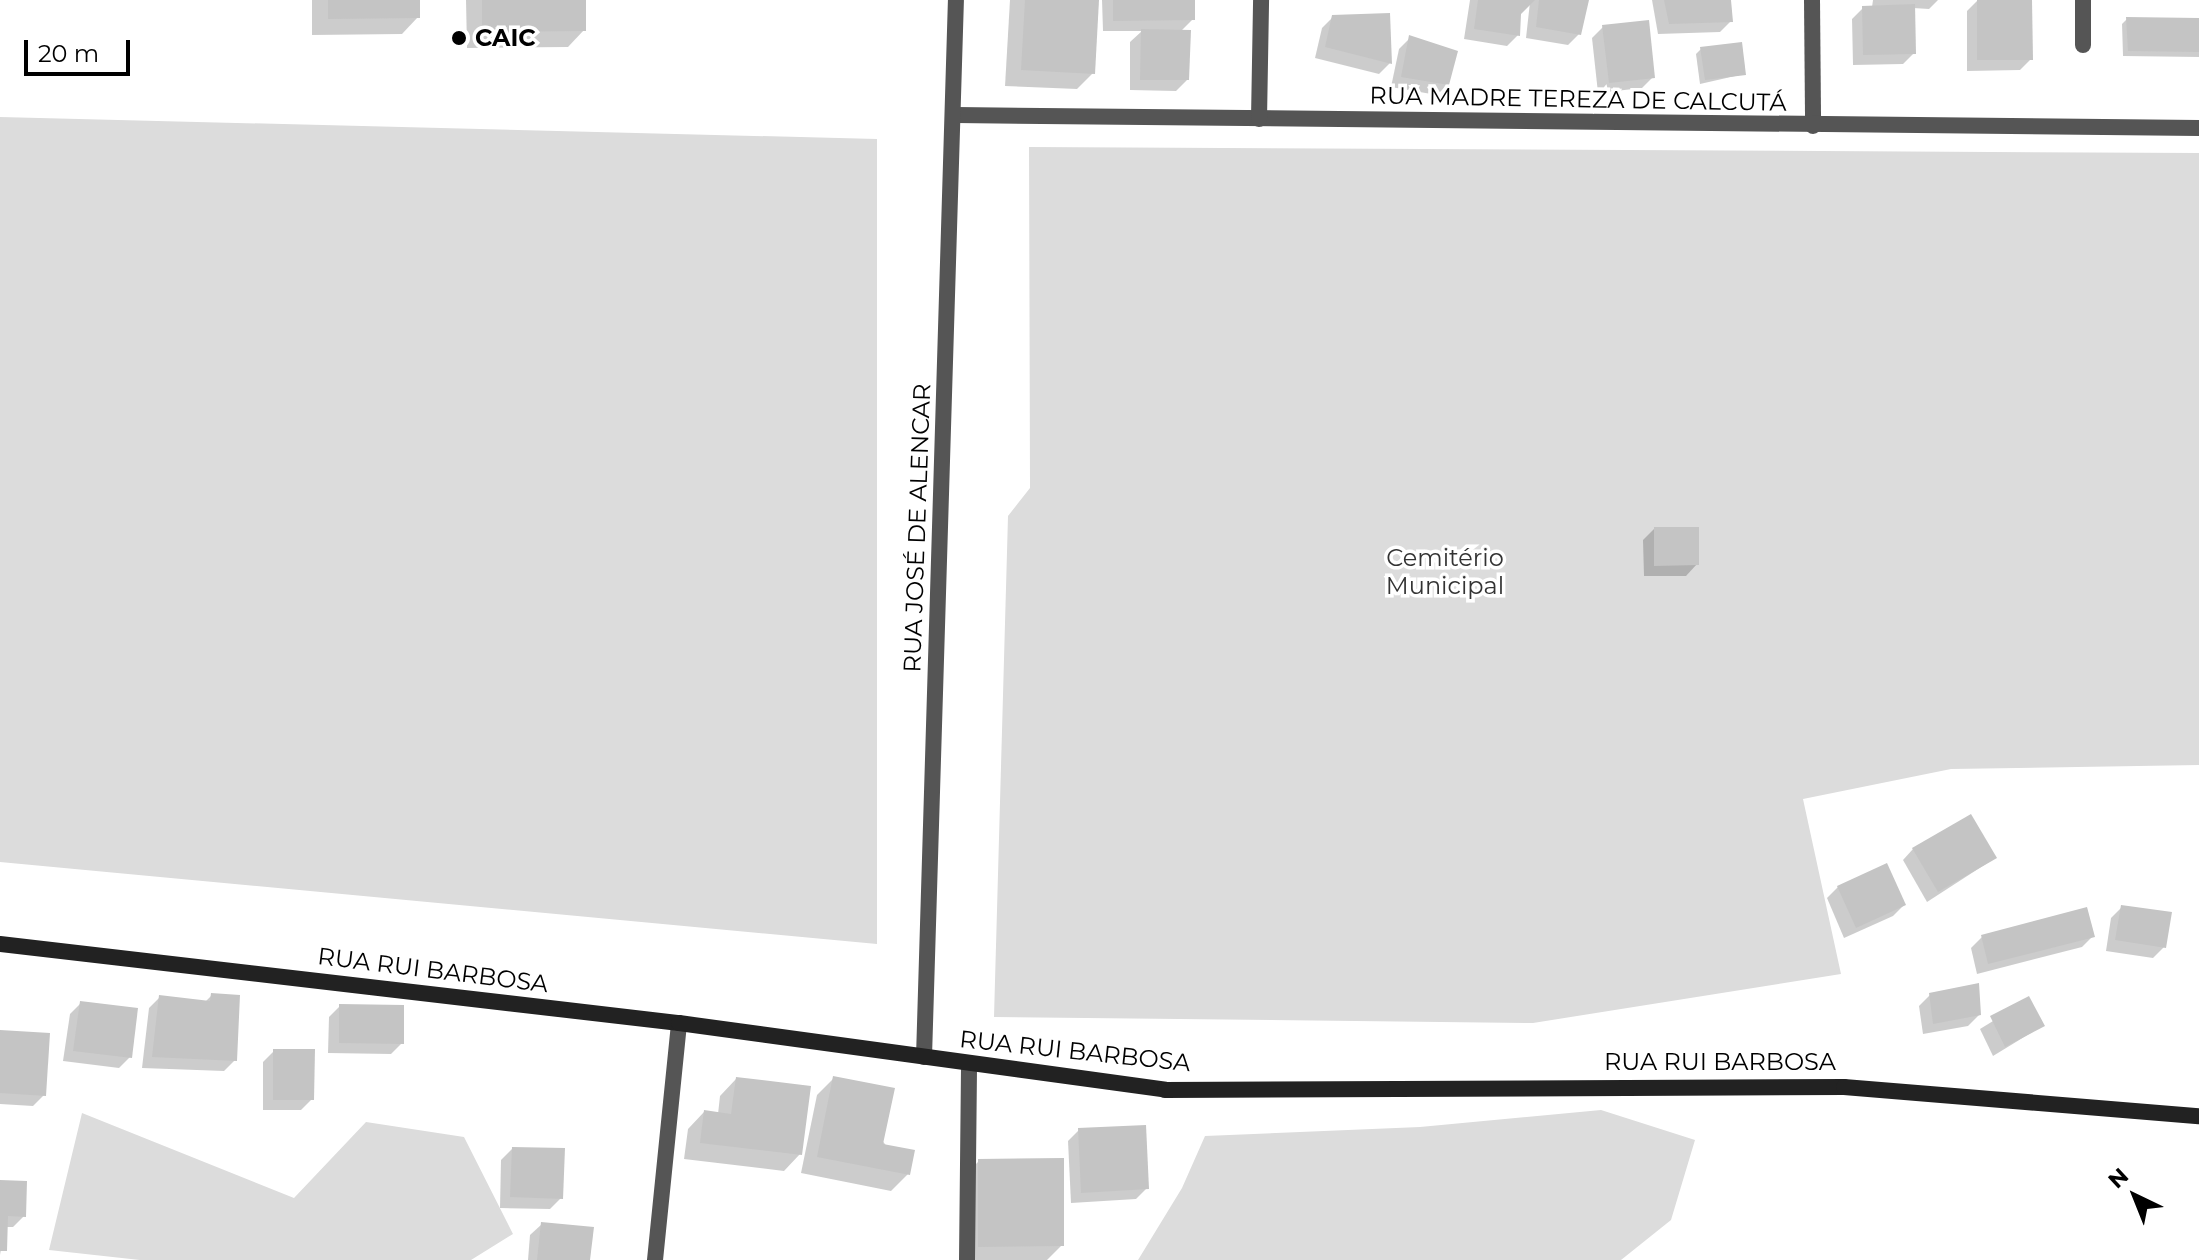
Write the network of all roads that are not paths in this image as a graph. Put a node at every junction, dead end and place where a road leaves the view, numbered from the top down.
1 (956, 0) edge
2 (1261, 0) edge
3 (1812, 0) edge
4 (2083, 0) edge
5 (2083, 45) dead end
6 (956, 115) junction
7 (1259, 119) junction
8 (1813, 126) junction
9 (2199, 128) edge
10 (0, 944) edge
11 (679, 1023) junction
12 (924, 1057) junction
13 (969, 1065) junction
14 (2199, 1116) edge
15 (655, 1260) edge
16 (967, 1260) edge

1 - 6 street, RUA JOSÉ DE ALENCAR
2 - 7 street
3 - 8 street
4 - 5 street
6 - 7 street, RUA MADRE TEREZA DE CALCUTÁ
6 - 12 street, RUA JOSÉ DE ALENCAR
7 - 8 street, RUA MADRE TEREZA DE CALCUTÁ
8 - 9 street, RUA MADRE TEREZA DE CALCUTÁ
10 - 11 main road, RUA RUI BARBOSA
11 - 12 main road, RUA RUI BARBOSA
11 - 15 street
12 - 13 main road, RUA RUI BARBOSA
13 - 14 main road, RUA RUI BARBOSA
13 - 16 street

